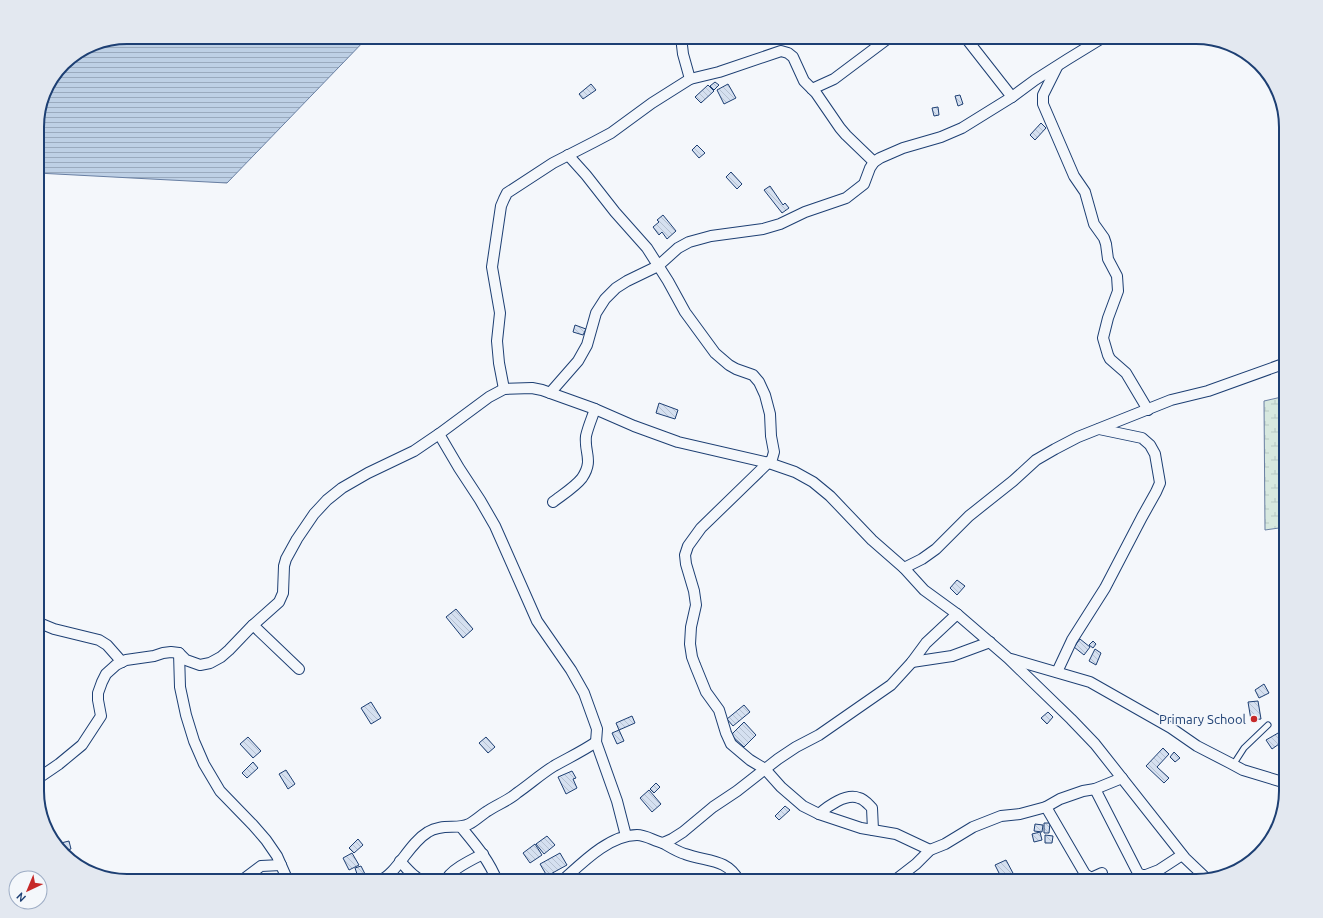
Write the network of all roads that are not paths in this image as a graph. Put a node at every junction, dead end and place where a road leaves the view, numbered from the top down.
1 (682, 44) edge
2 (881, 44) edge
3 (970, 44) edge
4 (1092, 44) edge
5 (1058, 65) junction
6 (690, 79) junction
7 (812, 89) junction
8 (1012, 97) junction
9 (568, 155) junction
10 (874, 162) junction
11 (658, 266) junction
12 (1279, 366) edge
13 (504, 389) junction
14 (550, 393) junction
15 (595, 409) junction
16 (1148, 410) junction
17 (1099, 429) junction
18 (438, 434) junction
19 (769, 463) junction
20 (553, 502) dead end
21 (904, 568) junction
22 (957, 614) junction
23 (44, 625) edge
24 (253, 625) junction
25 (990, 642) junction
26 (178, 653) junction
27 (1008, 658) junction
28 (122, 662) junction
29 (912, 662) junction
30 (299, 670) dead end
31 (1057, 672) junction
32 (1268, 725) dead end
33 (596, 742) junction
34 (1233, 765) junction
35 (764, 769) junction
36 (44, 774) edge
37 (1122, 778) junction
38 (1279, 781) edge
39 (1095, 789) junction
40 (1046, 807) junction
41 (819, 814) junction
42 (461, 827) junction
43 (873, 830) junction
44 (626, 836) junction
45 (663, 843) junction
46 (930, 850) junction
47 (483, 854) junction
48 (1182, 855) junction
49 (400, 861) junction
50 (281, 865) junction
51 (250, 874) edge
52 (285, 874) edge
53 (390, 874) edge
54 (412, 874) edge
55 (453, 874) edge
56 (494, 874) edge
57 (571, 874) edge
58 (736, 874) edge
59 (903, 874) edge
60 (1086, 874) edge
61 (1140, 874) edge
62 (1151, 874) edge
63 (1201, 874) edge

1 - 6 street
2 - 7 street
3 - 8 street
4 - 5 street
5 - 8 street
5 - 16 street
6 - 7 street
6 - 9 street
7 - 10 street
8 - 10 street
9 - 11 street
9 - 13 street
10 - 11 street
11 - 14 street
11 - 19 street
12 - 16 street
13 - 14 street
13 - 18 street
14 - 15 street
15 - 19 street
15 - 20 street
16 - 17 street
17 - 21 street
17 - 31 street
18 - 24 street
18 - 33 street
19 - 21 street
19 - 35 street
21 - 22 street
22 - 25 street
22 - 29 street
23 - 28 street
24 - 26 street
24 - 30 street
25 - 27 street
25 - 29 street
26 - 28 street
26 - 50 street
27 - 31 street
27 - 37 street
28 - 36 street
29 - 35 street
31 - 34 street
32 - 34 lane
33 - 42 street
33 - 44 street
34 - 38 street
35 - 41 street
35 - 45 street
37 - 39 street
37 - 48 street
39 - 40 street
39 - 61 street
40 - 46 street
40 - 60 street
41 - 43 street
41 - 43 street
42 - 47 street
42 - 49 street
43 - 46 street
44 - 45 street
44 - 57 street
45 - 58 street
46 - 59 street
47 - 55 street
47 - 56 street
48 - 62 street
48 - 63 street
49 - 53 street
49 - 54 street
50 - 51 street
50 - 52 street

